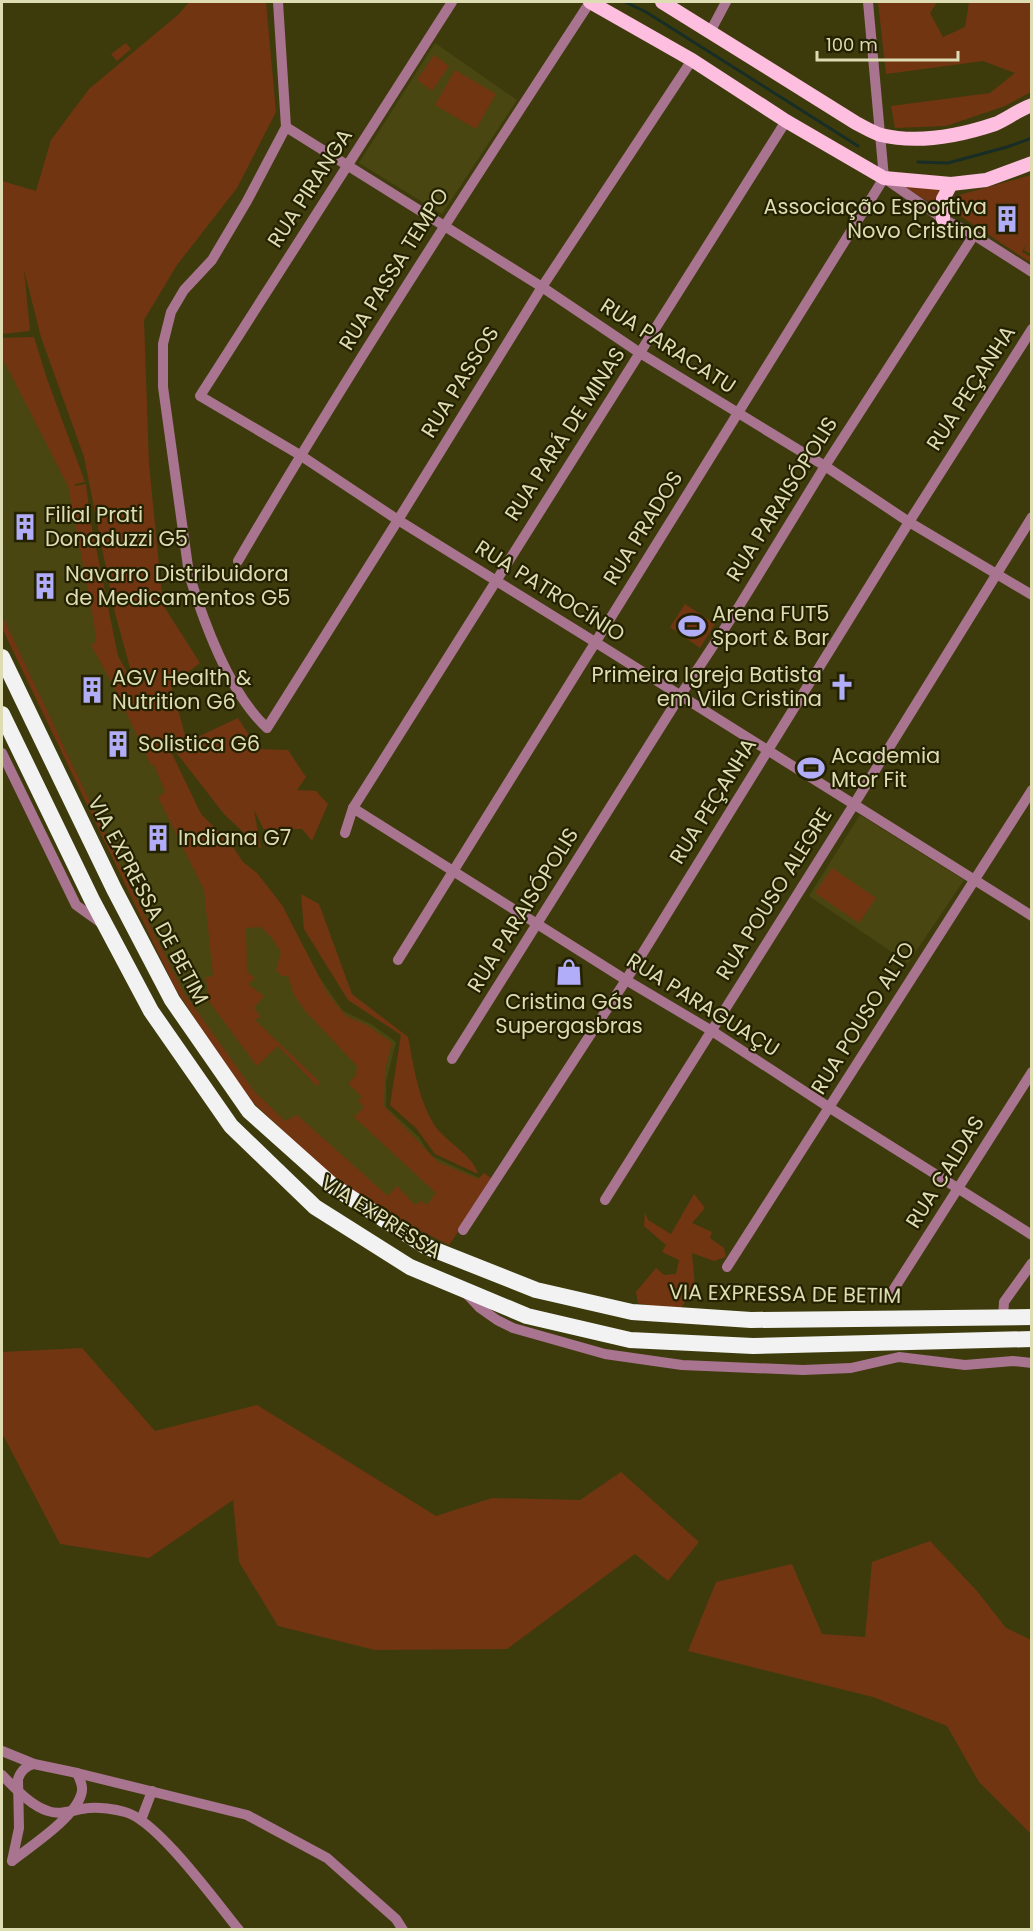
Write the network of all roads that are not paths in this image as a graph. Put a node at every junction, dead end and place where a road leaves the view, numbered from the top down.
1 (278, 2) edge
2 (452, 2) edge
3 (590, 2) edge
4 (662, 2) edge
5 (726, 2) edge
6 (868, 2) edge
7 (710, 32) junction
8 (692, 60) junction
9 (1032, 105) edge
10 (786, 121) junction
11 (286, 127) junction
12 (880, 134) junction
13 (1032, 164) edge
14 (348, 166) junction
15 (884, 178) junction
16 (951, 184) junction
17 (943, 219) junction
18 (444, 227) junction
19 (974, 235) junction
20 (1032, 272) edge
21 (542, 287) junction
22 (1031, 332) edge
23 (640, 353) junction
24 (200, 396) joint
25 (738, 414) junction
26 (300, 455) junction
27 (825, 466) junction
28 (1032, 517) edge
29 (398, 520) junction
30 (909, 522) junction
31 (238, 561) dead end
32 (997, 574) junction
33 (495, 580) junction
34 (1032, 596) edge
35 (595, 642) junction
36 (2, 657) edge
37 (680, 696) junction
38 (2, 714) edge
39 (767, 750) junction
40 (2, 753) edge
41 (1032, 790) edge
42 (853, 806) junction
43 (353, 808) junction
44 (345, 833) dead end
45 (452, 872) junction
46 (974, 879) junction
47 (1032, 916) edge
48 (538, 924) junction
49 (106, 927) junction
50 (398, 960) dead end
51 (626, 980) junction
52 (712, 1031) junction
53 (452, 1059) dead end
54 (1032, 1072) edge
55 (830, 1108) junction
56 (958, 1188) junction
57 (605, 1200) dead end
58 (463, 1230) dead end
59 (1032, 1235) edge
60 (1032, 1263) edge
61 (728, 1267) dead end
62 (462, 1289) junction
63 (892, 1292) dead end
64 (1032, 1317) edge
65 (1003, 1318) junction
66 (1032, 1340) edge
67 (898, 1342) junction
68 (1026, 1362) edge
69 (851, 1368) junction
70 (2, 1751) edge
71 (34, 1764) junction
72 (77, 1773) junction
73 (2, 1775) edge
74 (152, 1791) junction
75 (19, 1792) junction
76 (73, 1810) junction
77 (141, 1820) junction
78 (239, 1929) edge
79 (403, 1929) edge

1 - 11 street
2 - 14 street, RUA PIRANGA
3 - 8 main road
3 - 18 street, RUA PASSA TEMPO
4 - 7 main road
5 - 7 street
6 - 12 street
7 - 12 main road
8 - 10 main road
8 - 21 street, RUA PASSOS
9 - 12 main road
10 - 15 main road
10 - 23 street, RUA PARÁ DE MINAS
11 - 14 street, RUA PARACATU
11 - 29 street, RUA PASSOS
12 - 15 street
13 - 16 main road
14 - 18 street, RUA PARACATU
14 - 24 street, RUA PIRANGA
15 - 16 main road
15 - 17 street
15 - 25 street, RUA PRADOS
16 - 17 main road
17 - 19 street
18 - 21 street, RUA PARACATU
18 - 26 street, RUA PASSA TEMPO
19 - 20 street
19 - 27 street, RUA PARAISÓPOLIS
21 - 23 street, RUA PARACATU
21 - 29 street, RUA PASSOS
22 - 30 street, RUA PEÇANHA
23 - 25 street, RUA PARACATU
23 - 33 street, RUA PARÁ DE MINAS
24 - 26 street, RUA PATROCÍNIO
25 - 27 street, RUA PARACATU
25 - 35 street, RUA PRADOS
26 - 29 street, RUA PATROCÍNIO
26 - 31 street, RUA PASSA TEMPO
27 - 30 street, RUA PARACATU
27 - 37 street, RUA PARAISÓPOLIS
28 - 32 street, RUA POUSO ALEGRE
29 - 33 street, RUA PATROCÍNIO
30 - 32 street, RUA PARACATU
30 - 39 street, RUA PEÇANHA
32 - 34 street, RUA PARACATU
32 - 42 street, RUA POUSO ALEGRE
33 - 35 street, RUA PATROCÍNIO
33 - 43 street, RUA PARÁ DE MINAS
35 - 37 street, RUA PATROCÍNIO
35 - 45 street, RUA PRADOS
36 - 65 highway, VIA EXPRESSA DE BETIM
37 - 39 street, RUA PATROCÍNIO
37 - 48 street, RUA PARAISÓPOLIS
38 - 49 highway, VIA EXPRESSA
39 - 42 street, RUA PATROCÍNIO
39 - 51 street, RUA PEÇANHA
40 - 49 street
41 - 46 street, RUA POUSO ALTO
42 - 46 street, RUA PATROCÍNIO
42 - 52 street, RUA POUSO ALEGRE
43 - 44 street, RUA PARÁ DE MINAS
43 - 45 street, RUA PARAGUAÇU
45 - 48 street, RUA PARAGUAÇU
45 - 50 street, RUA PRADOS
46 - 47 street, RUA PATROCÍNIO
46 - 55 street, RUA POUSO ALTO
48 - 51 street, RUA PARAGUAÇU
48 - 53 street, RUA PARAISÓPOLIS
49 - 62 highway, VIA EXPRESSA
51 - 52 street, RUA PARAGUAÇU
51 - 58 street, RUA PEÇANHA
52 - 55 street, RUA PARAGUAÇU
52 - 57 street, RUA POUSO ALEGRE
54 - 56 street, RUA CALDAS
55 - 56 street, RUA PARAGUAÇU
55 - 61 street, RUA POUSO ALTO
56 - 59 street, RUA PARAGUAÇU
56 - 63 street, RUA CALDAS
60 - 65 street
62 - 67 highway, VIA EXPRESSA
62 - 69 street
64 - 65 highway, VIA EXPRESSA DE BETIM
66 - 67 highway, VIA EXPRESSA
67 - 69 street
68 - 69 street
70 - 71 street
71 - 72 street
71 - 75 street
72 - 74 street
72 - 76 street
73 - 75 street
74 - 77 street
74 - 79 street
75 - 76 street
75 - 76 street
76 - 77 street
77 - 78 street

